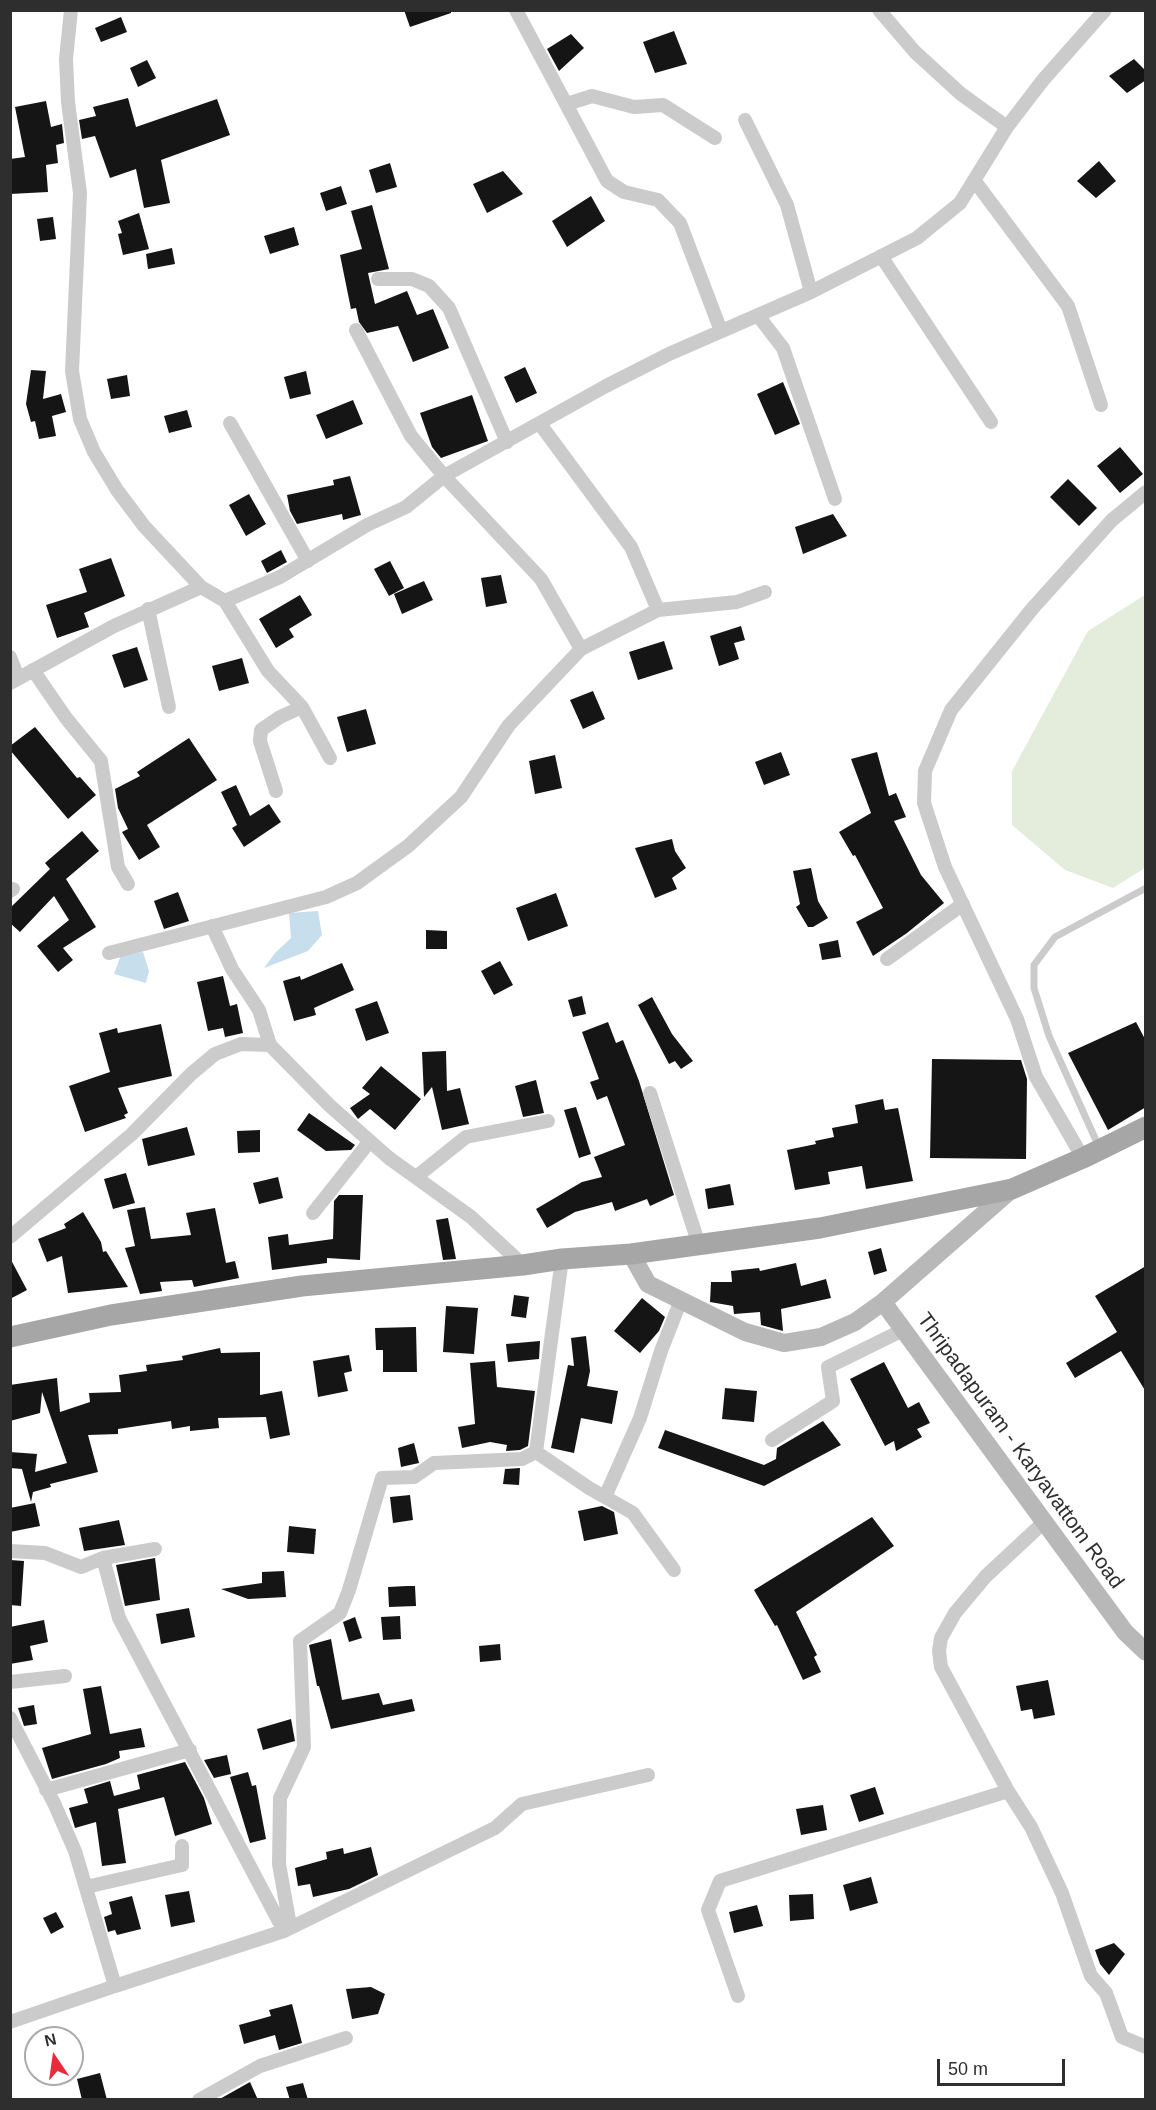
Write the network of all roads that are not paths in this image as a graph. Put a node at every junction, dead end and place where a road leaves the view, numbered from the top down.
1 (71, 10) edge
2 (516, 10) edge
3 (879, 10) edge
4 (1106, 10) edge
5 (567, 104) junction
6 (745, 120) dead end
7 (1007, 127) junction
8 (715, 138) dead end
9 (974, 180) junction
10 (881, 256) junction
11 (378, 279) dead end
12 (811, 292) junction
13 (759, 317) junction
14 (356, 330) dead end
15 (721, 330) junction
16 (1101, 405) dead end
17 (991, 422) dead end
18 (230, 423) dead end
19 (540, 424) junction
20 (507, 442) junction
21 (444, 476) junction
22 (1146, 492) edge
23 (835, 500) dead end
24 (308, 561) junction
25 (201, 587) junction
26 (765, 592) dead end
27 (225, 601) junction
28 (148, 609) junction
29 (658, 610) junction
30 (581, 649) junction
31 (10, 657) edge
32 (33, 670) junction
33 (14, 680) edge
34 (169, 707) dead end
35 (302, 707) junction
36 (330, 758) dead end
37 (276, 791) dead end
38 (128, 884) dead end
39 (1146, 888) edge
40 (963, 904) junction
41 (212, 926) junction
42 (110, 952) dead end
43 (887, 959) dead end
44 (270, 1045) junction
45 (650, 1093) dead end
46 (548, 1121) dead end
47 (1146, 1127) edge
48 (370, 1141) junction
49 (1091, 1154) junction
50 (416, 1177) junction
51 (1012, 1189) junction
52 (312, 1213) dead end
53 (10, 1237) edge
54 (699, 1245) junction
55 (631, 1254) junction
56 (562, 1259) junction
57 (523, 1265) junction
58 (681, 1300) junction
59 (883, 1302) junction
60 (903, 1330) junction
61 (10, 1337) edge
62 (772, 1440) dead end
63 (536, 1452) junction
64 (605, 1497) junction
65 (1044, 1523) junction
66 (155, 1549) dead end
67 (10, 1551) edge
68 (103, 1558) junction
69 (674, 1570) dead end
70 (1146, 1652) edge
71 (65, 1676) dead end
72 (10, 1682) edge
73 (10, 1718) edge
74 (190, 1750) junction
75 (648, 1775) dead end
76 (46, 1791) junction
77 (1008, 1791) junction
78 (182, 1846) dead end
79 (86, 1887) junction
80 (284, 1931) junction
81 (115, 1986) junction
82 (738, 1996) dead end
83 (10, 2022) edge
84 (346, 2038) dead end
85 (1146, 2047) edge
86 (199, 2100) edge

1 - 25 street
2 - 5 street
3 - 7 street
4 - 7 street
5 - 8 street
5 - 15 street
6 - 12 street
7 - 9 street
9 - 10 street
9 - 16 street
10 - 12 street
10 - 17 street
11 - 20 street
12 - 13 street
13 - 15 street
13 - 23 street
14 - 21 street
15 - 19 street
18 - 24 street
19 - 20 street
19 - 29 street
20 - 21 street
21 - 24 street
21 - 30 street
22 - 40 street
24 - 27 street
25 - 27 street
25 - 28 street
26 - 29 street
27 - 35 street
28 - 32 street
28 - 34 street
29 - 30 street
30 - 41 street
31 - 33 street
32 - 33 street
32 - 38 street
35 - 36 street
35 - 37 street
39 - 49 lane
40 - 43 street
40 - 49 street
41 - 42 street
41 - 44 street
44 - 48 street
44 - 53 street
45 - 54 street
46 - 50 street
47 - 49 main road
48 - 50 street
48 - 52 street
49 - 51 main road
50 - 57 street
51 - 54 main road
51 - 59 main road
54 - 55 main road
55 - 56 main road
55 - 58 main road
56 - 57 main road
56 - 63 street
57 - 61 main road
58 - 59 main road
58 - 64 street
59 - 60 main road, Thripadapuram - Karyavattom Road
60 - 62 street
60 - 65 main road, Thripadapuram - Karyavattom Road
63 - 64 street
63 - 80 street
64 - 69 street
65 - 70 main road, Thripadapuram - Karyavattom Road
65 - 77 street
66 - 68 street
67 - 68 street
68 - 74 street
71 - 72 street
73 - 76 street
74 - 76 street
74 - 80 street
75 - 80 street
76 - 79 street
77 - 82 street
77 - 85 street
78 - 79 street
79 - 81 street
80 - 81 street
81 - 83 street
84 - 86 street

